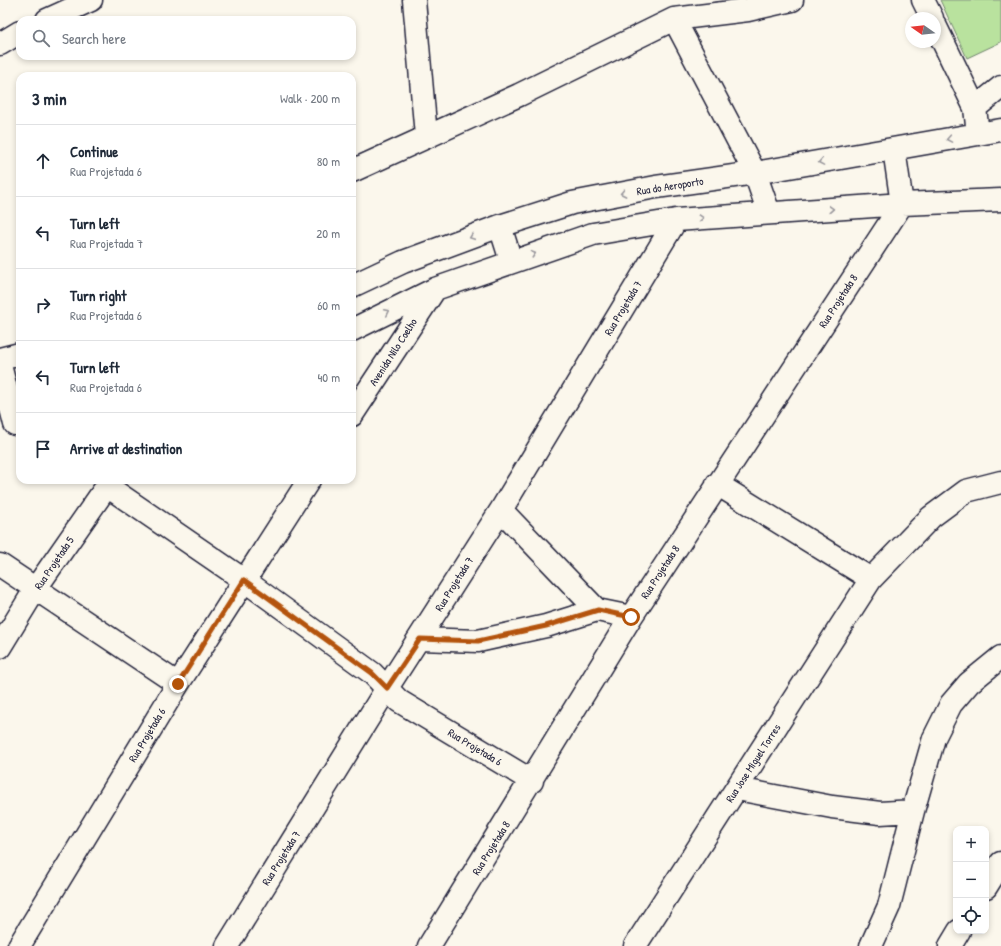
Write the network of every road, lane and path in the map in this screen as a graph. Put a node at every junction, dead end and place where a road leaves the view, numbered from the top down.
1 (91, 0) edge
2 (414, 0) edge
3 (792, 0) edge
4 (923, 0) edge
5 (694, 9) edge
6 (929, 12) edge
7 (57, 16) edge
8 (674, 19) junction
9 (16, 34) edge
10 (941, 37) edge
11 (0, 44) edge
12 (1001, 87) edge
13 (975, 108) junction
14 (1001, 130) edge
15 (978, 134) junction
16 (426, 136) junction
17 (894, 149) junction
18 (356, 169) edge
19 (755, 173) junction
20 (1001, 200) edge
21 (902, 204) junction
22 (769, 213) junction
23 (676, 220) junction
24 (500, 226) junction
25 (511, 261) junction
26 (356, 284) edge
27 (435, 289) junction
28 (356, 328) edge
29 (16, 355) edge
30 (0, 359) edge
31 (0, 366) edge
32 (356, 409) edge
33 (12, 426) edge
34 (1001, 482) edge
35 (106, 484) edge
36 (108, 484) edge
37 (306, 484) edge
38 (717, 484) junction
39 (501, 510) junction
40 (0, 565) edge
41 (871, 579) junction
42 (244, 580) junction
43 (36, 588) junction
44 (598, 610) junction
45 (631, 617) junction
46 (420, 639) junction
47 (0, 647) edge
48 (1001, 657) edge
49 (178, 684) junction
50 (387, 688) junction
51 (532, 781) junction
52 (737, 789) junction
53 (913, 811) junction
54 (1001, 863) edge
55 (989, 882) edge
56 (957, 934) edge
57 (19, 946) edge
58 (227, 946) edge
59 (429, 946) edge
60 (635, 946) edge
61 (871, 946) edge
62 (950, 946) edge

1 - 7 main road
2 - 16 main road
3 - 5 main road
4 - 6 main road
5 - 8 main road
8 - 16 main road
8 - 19 main road
9 - 11 main road
10 - 13 main road
12 - 13 main road
13 - 15 main road
14 - 15 main road, Rua do Aeroporto
15 -> 17 main road, Rua do Aeroporto
16 - 18 main road
17 -> 19 main road, Rua do Aeroporto
17 - 21 main road
19 - 22 main road
19 -> 24 main road, Rua do Aeroporto
20 - 21 main road
22 -> 21 main road
21 - 38 main road, Rua Projetada 8
23 -> 22 main road
25 -> 23 main road
23 - 39 main road, Rua Projetada 7
24 - 25 main road
24 -> 26 main road, Rua do Aeroporto
25 - 27 main road
28 -> 27 main road
27 - 32 main road, Avenida Nilo Coelho
29 - 30 main road
31 - 33 main road
34 - 41 main road, Rua Jose Miguel Torres
35 - 43 main road, Rua Projetada 5
36 - 42 main road
37 - 42 main road
38 - 41 main road
38 - 45 main road, Rua Projetada 8
39 - 44 main road
39 - 46 main road, Rua Projetada 7
40 - 43 main road
41 - 52 main road, Rua Jose Miguel Torres
42 - 49 main road, Rua Projetada 6
42 - 50 main road, Rua Projetada 6
43 - 47 main road, Rua Projetada 5
43 - 49 main road
44 - 45 main road
44 - 46 main road
45 - 51 main road, Rua Projetada 8
46 - 50 main road, Rua Projetada 7
48 - 53 main road
49 - 57 main road, Rua Projetada 6
50 - 51 main road, Rua Projetada 6
50 - 58 main road, Rua Projetada 7
51 - 59 main road, Rua Projetada 8
52 - 53 main road
52 - 60 main road, Rua Jose Miguel Torres
53 - 61 main road
54 - 55 main road
56 - 62 main road

